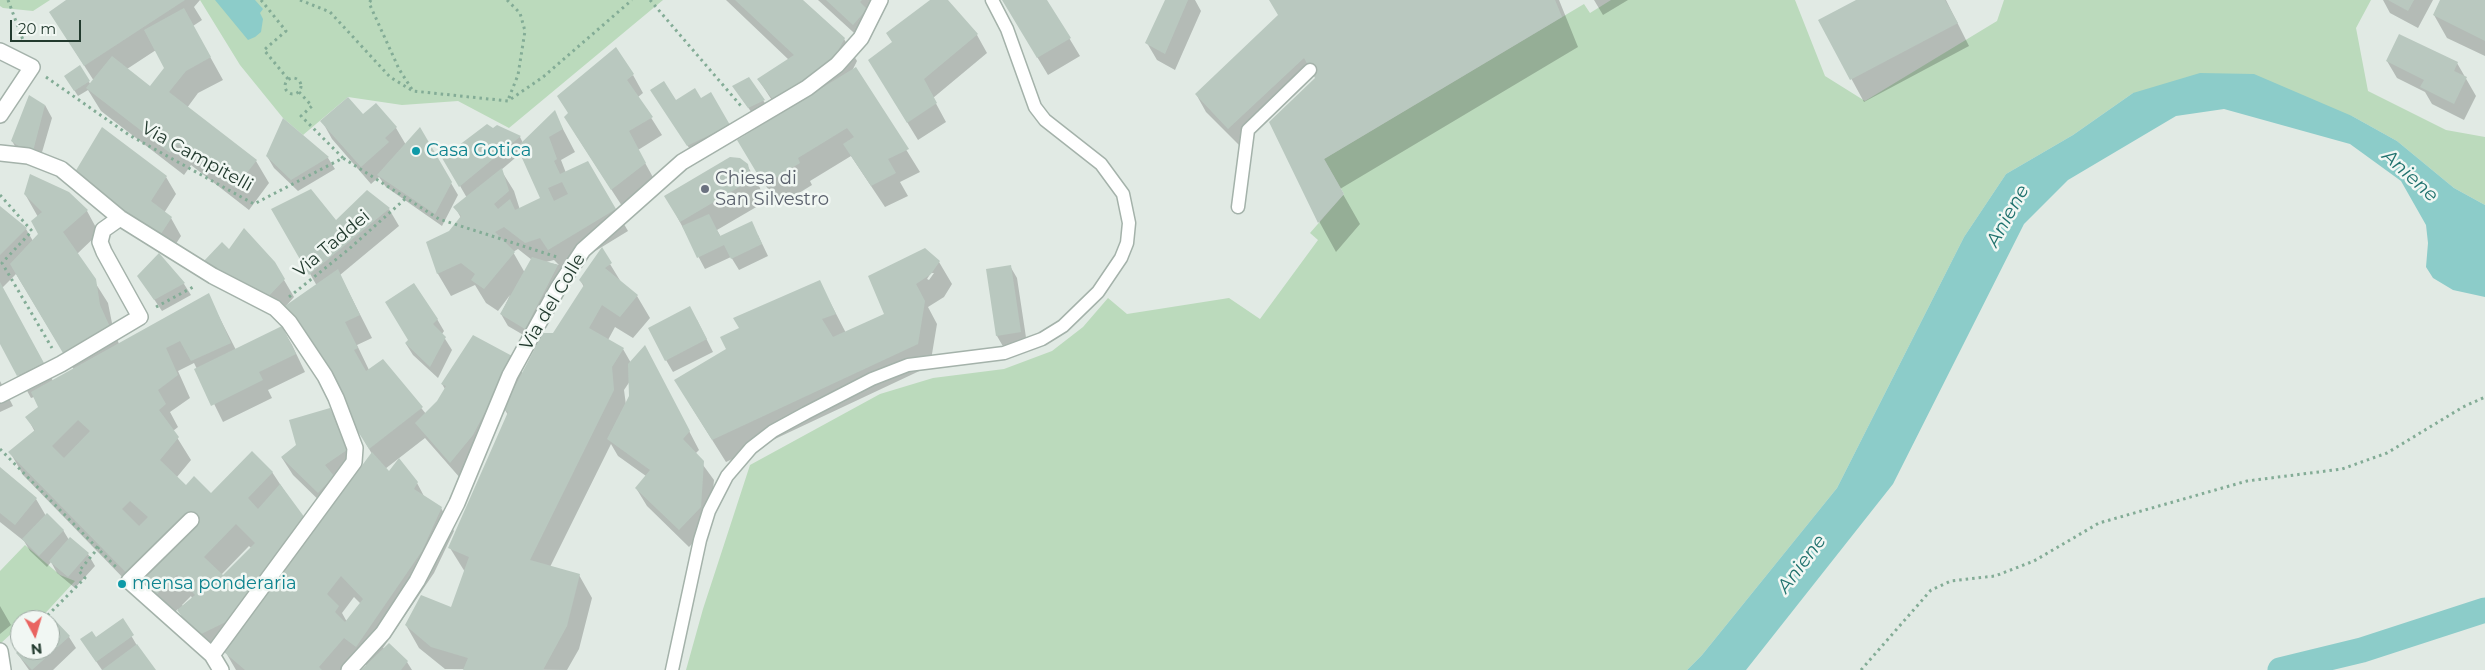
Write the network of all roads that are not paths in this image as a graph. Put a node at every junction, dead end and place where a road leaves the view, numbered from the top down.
1 (880, 0) edge
2 (992, 0) edge
3 (0, 51) edge
4 (1310, 70) dead end
5 (0, 115) edge
6 (0, 153) edge
7 (1238, 208) dead end
8 (120, 218) junction
9 (0, 395) edge
10 (191, 520) dead end
11 (0, 651) edge
12 (212, 655) junction
13 (3, 670) edge
14 (221, 670) edge
15 (349, 670) edge
16 (672, 670) edge

1 - 15 street, Via del Colle
2 - 16 lane
3 - 5 street
4 - 7 lane
6 - 8 street
8 - 9 street
8 - 12 street
10 - 12 street
11 - 13 street
12 - 14 street

